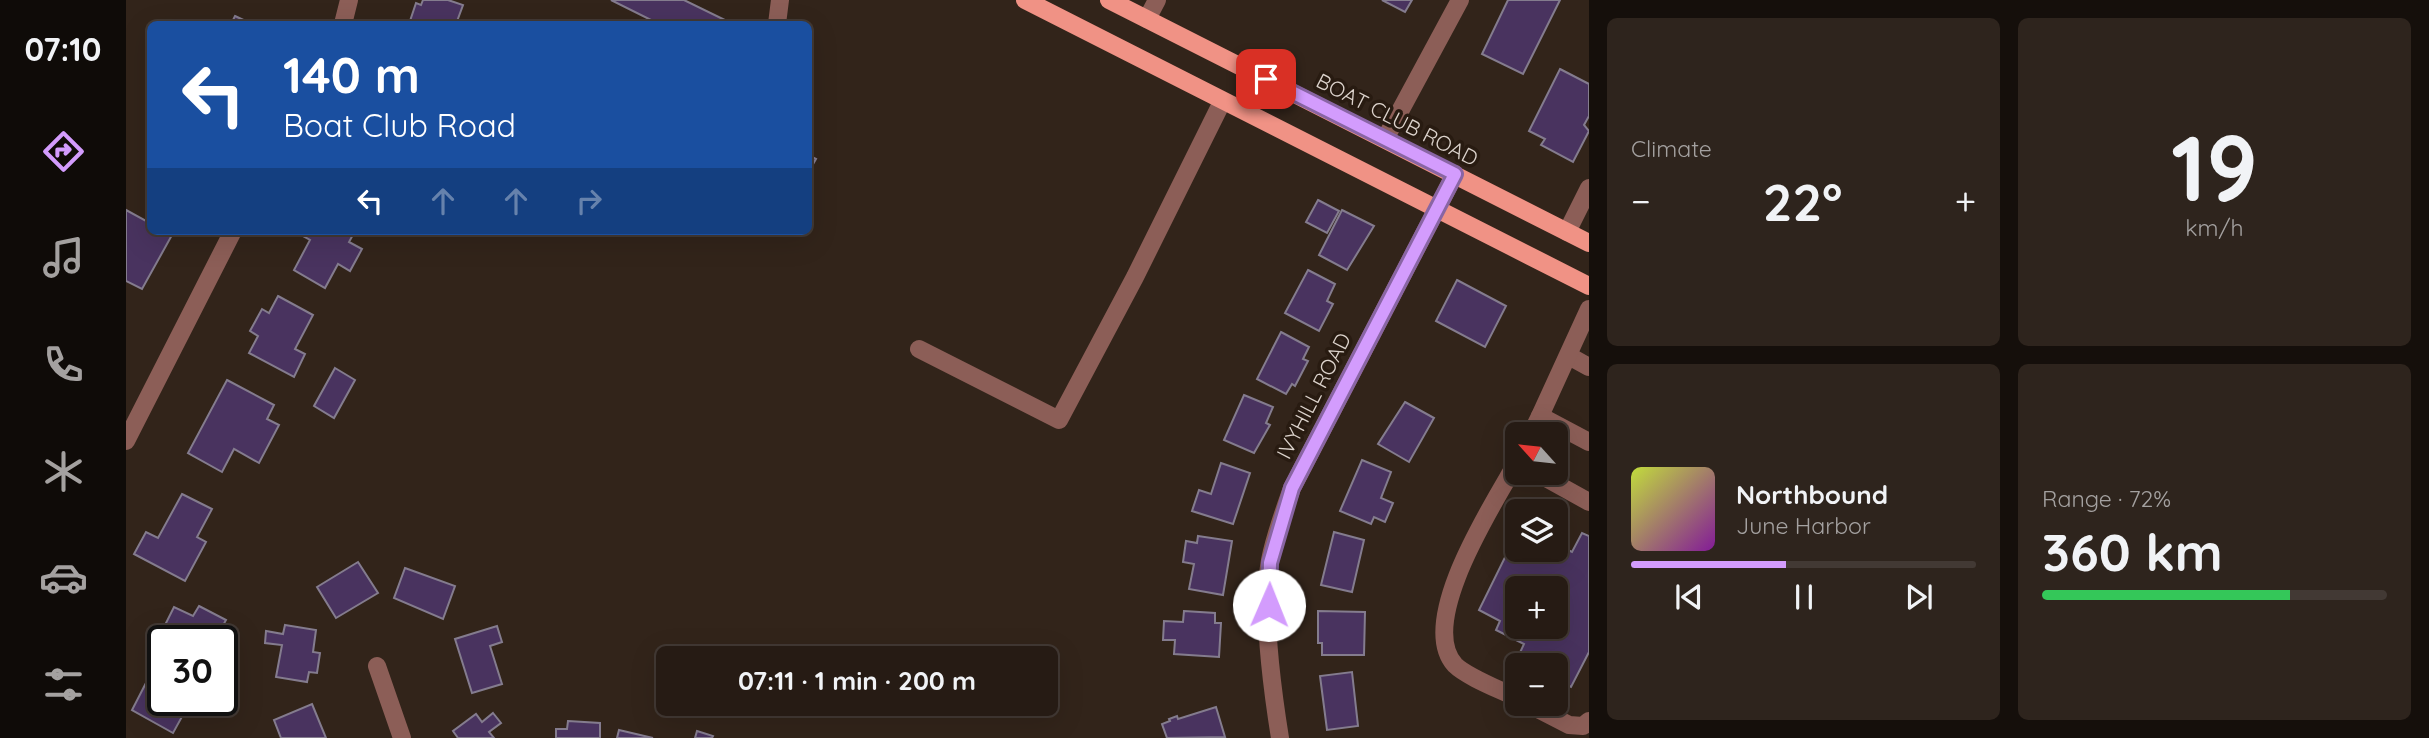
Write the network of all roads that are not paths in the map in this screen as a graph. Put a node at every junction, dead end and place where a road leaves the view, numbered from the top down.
1 (349, 0) edge
2 (779, 0) edge
3 (1026, 0) edge
4 (1109, 0) edge
5 (1157, 0) edge
6 (1460, 0) edge
7 (1147, 19) junction
8 (344, 21) edge
9 (778, 21) edge
10 (1222, 102) junction
11 (1385, 139) junction
12 (1455, 174) junction
13 (1589, 188) edge
14 (1436, 208) junction
15 (1567, 232) junction
16 (231, 235) edge
17 (1589, 243) edge
18 (1589, 286) edge
19 (1589, 309) edge
20 (919, 349) dead end
21 (1569, 356) junction
22 (1589, 367) edge
23 (1540, 416) junction
24 (1537, 422) edge
25 (126, 441) edge
26 (1589, 442) edge
27 (1505, 483) edge
28 (1558, 485) edge
29 (1589, 502) edge
30 (377, 666) dead end
31 (1505, 692) edge
32 (1551, 716) edge
33 (1589, 721) edge
34 (402, 738) edge
35 (1280, 738) edge

1 - 8 street
2 - 9 street
3 - 10 main road
4 - 7 main road, BOAT CLUB ROAD
5 - 7 street
6 - 11 street
7 - 11 main road, BOAT CLUB ROAD
10 - 14 main road
10 - 20 street
11 - 12 main road, BOAT CLUB ROAD
12 - 14 street, IVYHILL ROAD
12 - 15 main road, BOAT CLUB ROAD
13 - 15 street
14 - 18 main road
14 - 35 street, IVYHILL ROAD
15 - 17 main road, BOAT CLUB ROAD
16 - 25 street
19 - 21 street
21 - 22 street
21 - 23 street
23 - 24 street
23 - 26 street
27 - 31 street
28 - 29 street
30 - 34 street
32 - 33 street

